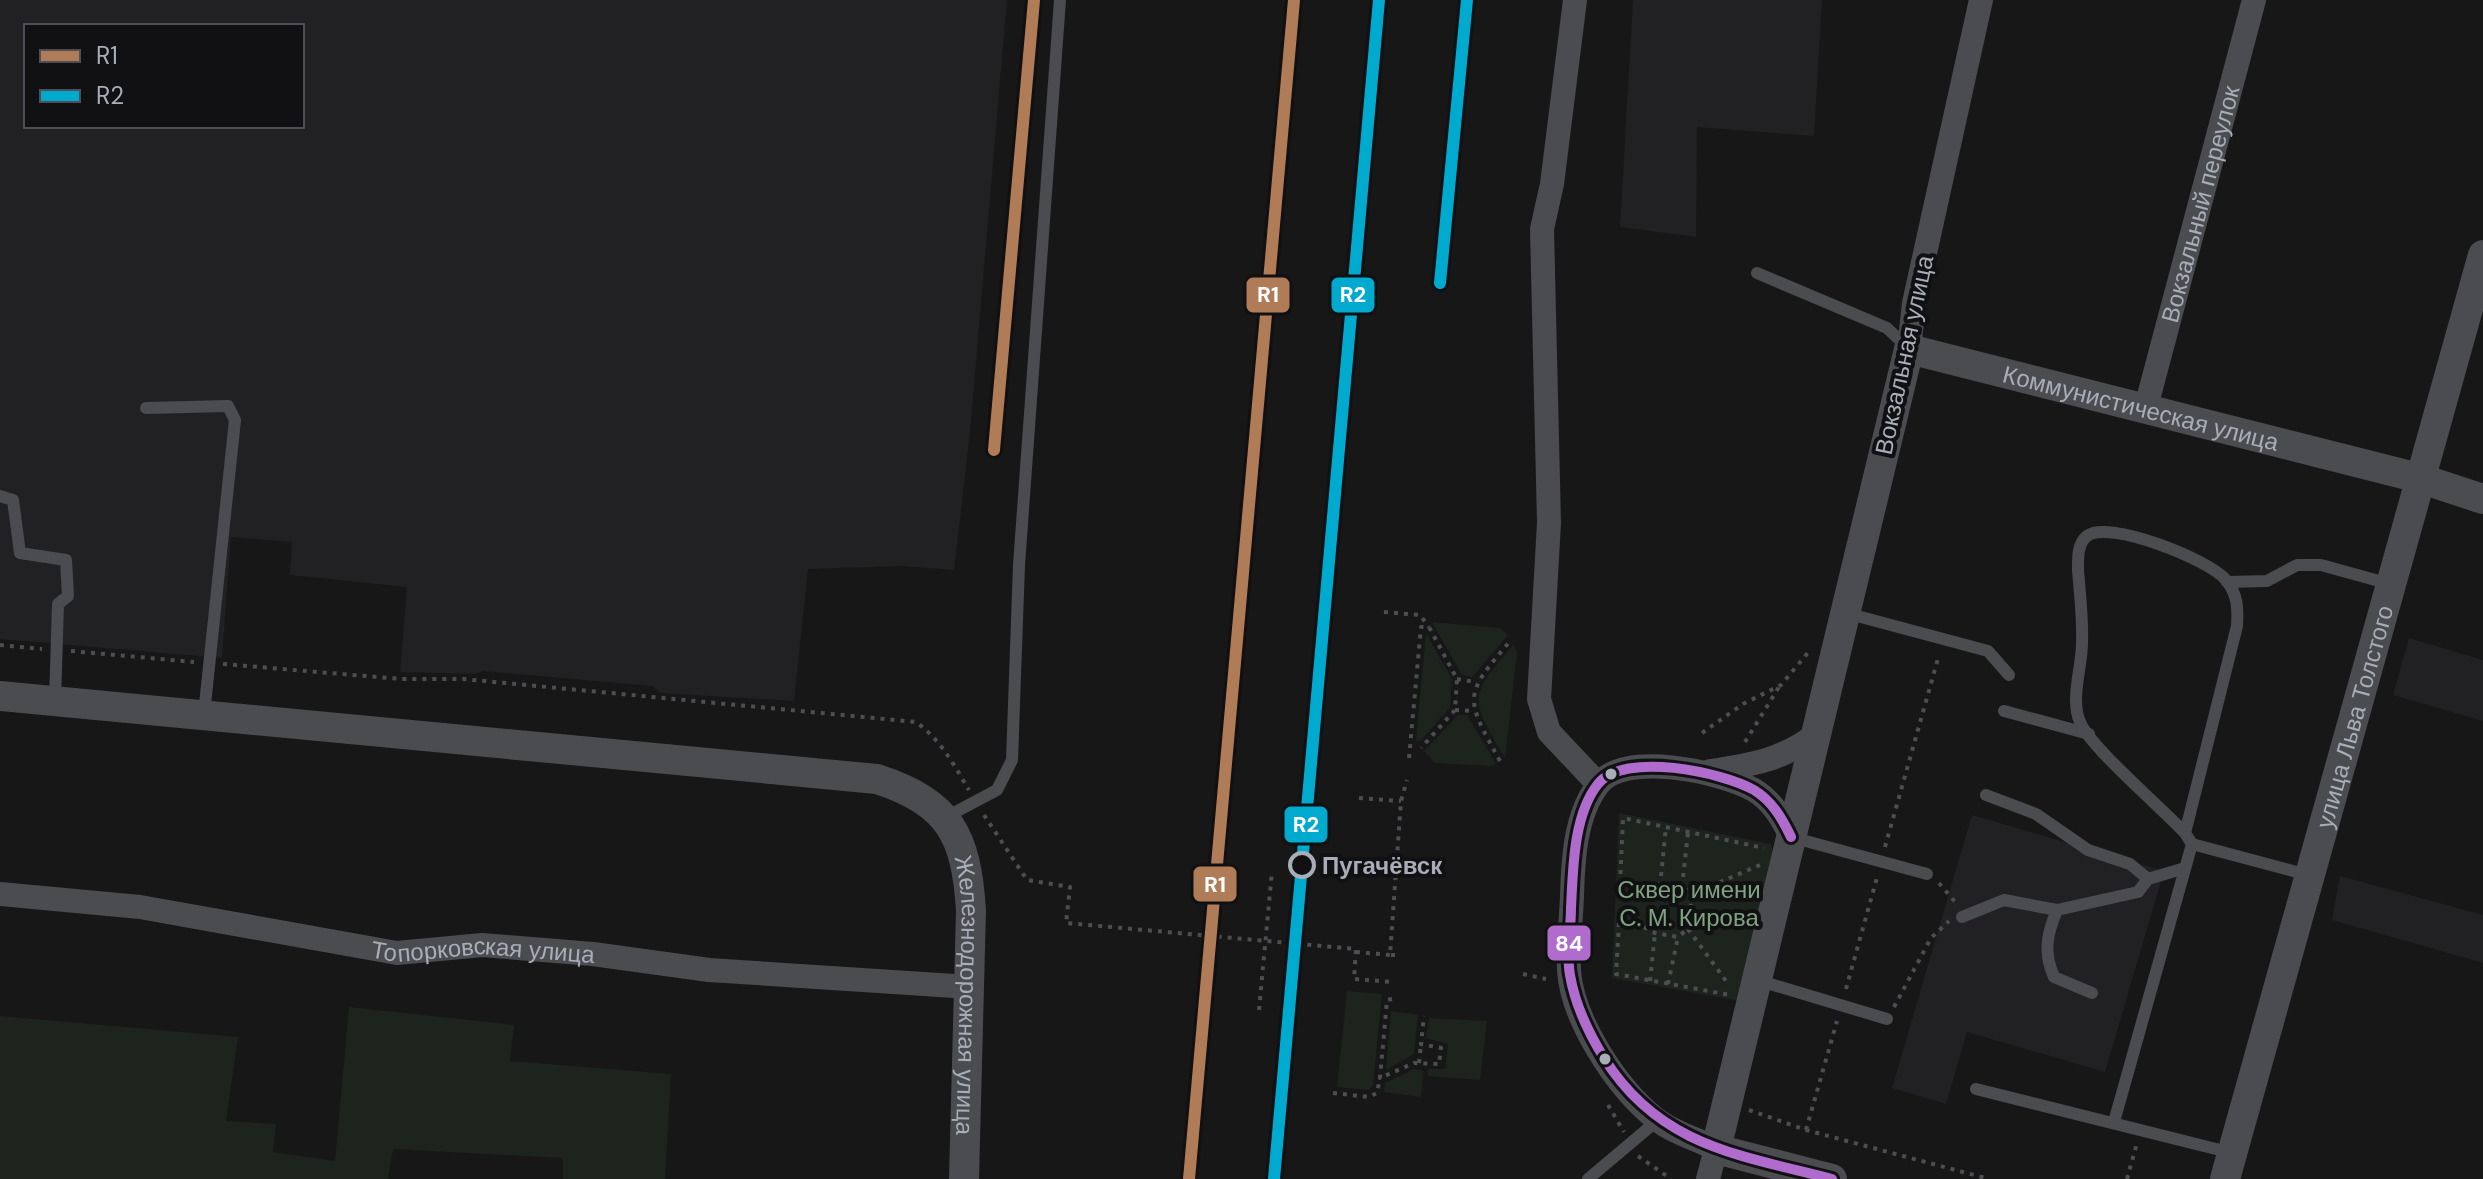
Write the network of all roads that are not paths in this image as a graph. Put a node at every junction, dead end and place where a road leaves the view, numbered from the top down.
1 (1060, 0) edge
2 (1575, 0) edge
3 (1981, 0) edge
4 (2254, 0) edge
5 (2483, 255) edge
6 (1757, 273) dead end
7 (1909, 349) junction
8 (2146, 407) junction
9 (146, 408) dead end
10 (2419, 478) junction
11 (0, 496) edge
12 (2474, 497) edge
13 (2227, 582) junction
14 (2390, 584) junction
15 (1842, 626) junction
16 (2009, 675) dead end
17 (0, 696) edge
18 (55, 701) junction
19 (2004, 711) dead end
20 (204, 714) junction
21 (1818, 722) junction
22 (2089, 734) junction
23 (1708, 771) junction
24 (1598, 784) junction
25 (1986, 795) dead end
26 (946, 817) junction
27 (1791, 837) junction
28 (2188, 838) junction
29 (2185, 868) junction
30 (1927, 874) road end
31 (2309, 876) junction
32 (2148, 879) junction
33 (0, 894) edge
34 (2057, 910) junction
35 (1962, 917) road end
36 (1757, 980) junction
37 (970, 987) junction
38 (2092, 993) dead end
39 (1887, 1019) road end
40 (1976, 1089) dead end
41 (1658, 1120) junction
42 (2114, 1122) junction
43 (1716, 1149) junction
44 (2229, 1166) edge
45 (964, 1179) edge
46 (1588, 1179) edge
47 (1708, 1179) edge
48 (1832, 1179) edge

1 - 26 lane
2 - 24 street
3 - 7 street, Вокзальная улица
4 - 8 street, Вокзальный переулок
5 - 10 street, улица Льва Толстого
6 - 7 lane
7 - 8 street, Коммунистическая улица
7 - 15 street, Вокзальная улица
8 - 10 street, Коммунистическая улица
9 - 20 lane
10 - 12 street, Коммунистическая улица
10 - 14 street, улица Льва Толстого
11 - 18 lane
13 - 14 lane
13 - 22 lane
13 - 28 lane
14 - 31 street, улица Льва Толстого
15 - 16 lane
15 - 21 street, Вокзальная улица
17 - 18 street
18 - 20 street
19 - 22 lane
20 - 26 street
21 - 23 street
21 - 27 street, Вокзальная улица
22 - 28 lane
23 - 24 street
23 - 27 street
24 - 41 street
25 - 32 lane
26 - 37 street, Железнодорожная улица
27 - 30 lane
27 - 36 street, Вокзальная улица
28 - 29 lane
28 - 31 lane
29 - 32 lane
29 - 42 lane
31 - 44 street, улица Льва Толстого
32 - 34 lane
33 - 37 street, Топорковская улица
34 - 35 lane
34 - 38 lane
36 - 39 lane
36 - 43 street, Вокзальная улица
37 - 45 street, Железнодорожная улица
40 - 42 lane
41 - 43 street
41 - 46 lane
42 - 44 lane
43 - 47 street, Вокзальная улица
43 - 48 street

